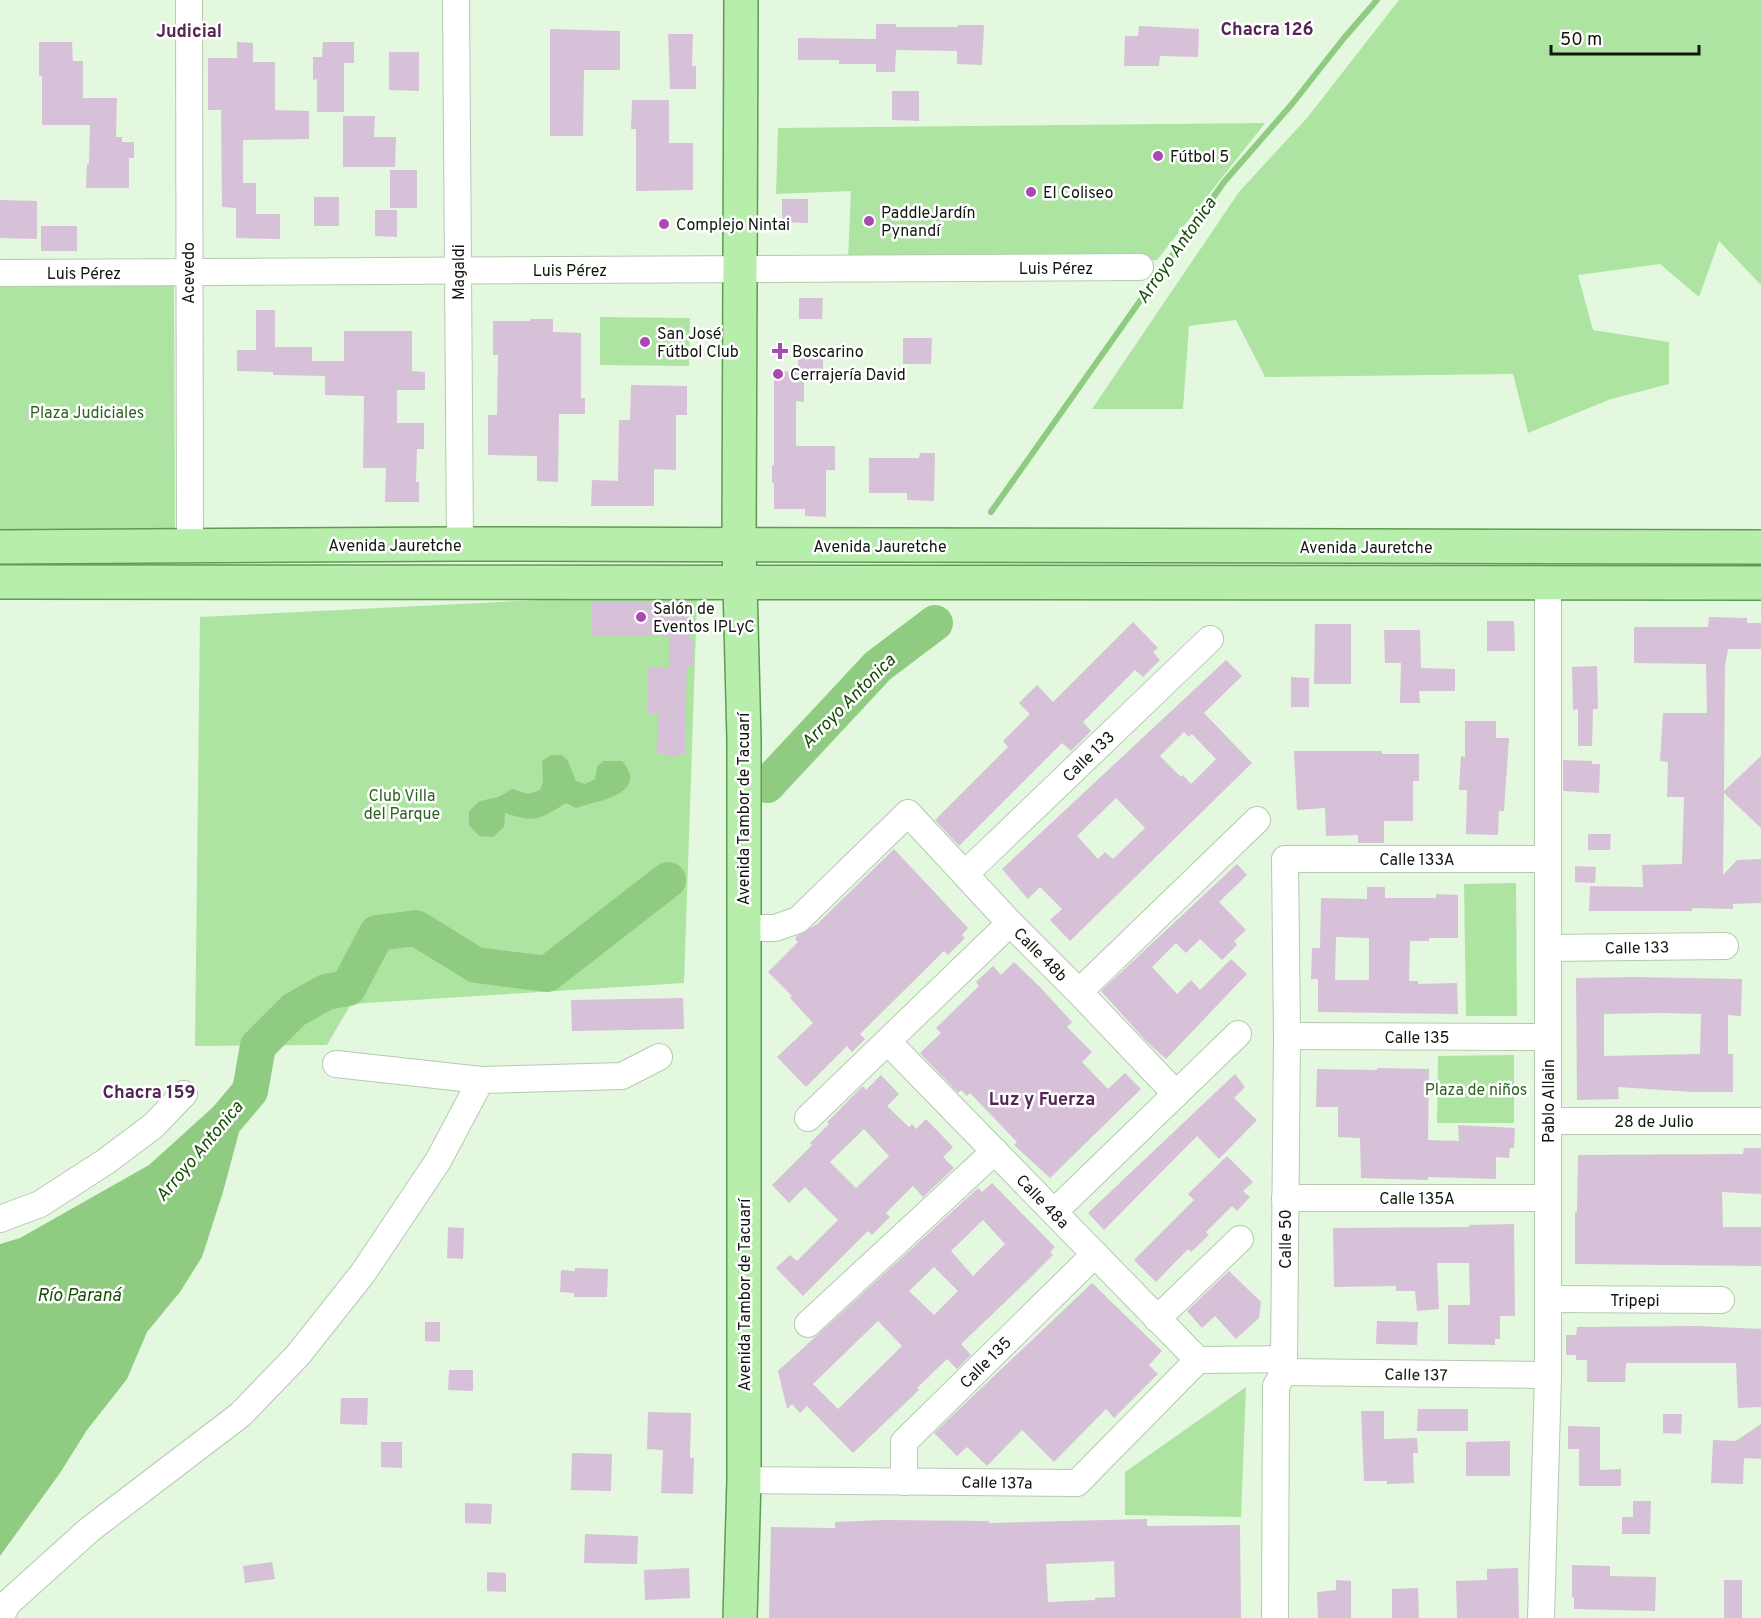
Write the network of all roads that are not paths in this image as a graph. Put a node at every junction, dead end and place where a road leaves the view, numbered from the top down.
1 (189, 0) edge
2 (456, 0) edge
3 (741, 0) edge
4 (1140, 267) dead end
5 (740, 269) junction
6 (458, 271) junction
7 (188, 272) junction
8 (0, 273) edge
9 (460, 544) junction
10 (190, 546) junction
11 (740, 546) junction
12 (0, 547) edge
13 (1761, 547) edge
14 (0, 582) edge
15 (1548, 583) junction
16 (1761, 583) edge
17 (740, 584) junction
18 (1210, 639) dead end
19 (1257, 820) dead end
20 (1285, 859) joint
21 (1548, 859) junction
22 (965, 874) junction
23 (1010, 923) junction
24 (743, 928) junction
25 (1725, 946) dead end
26 (1548, 948) junction
27 (1079, 992) junction
28 (1238, 1034) dead end
29 (1287, 1036) junction
30 (1548, 1037) junction
31 (888, 1041) junction
32 (659, 1057) dead end
33 (336, 1064) dead end
34 (481, 1080) junction
35 (184, 1094) dead end
36 (1176, 1094) junction
37 (808, 1118) dead end
38 (1548, 1121) junction
39 (1761, 1121) edge
40 (995, 1151) junction
41 (1285, 1198) junction
42 (1548, 1198) junction
43 (1054, 1212) junction
44 (0, 1219) edge
45 (1240, 1239) dead end
46 (1095, 1254) junction
47 (1549, 1299) junction
48 (1721, 1300) dead end
49 (1157, 1318) junction
50 (808, 1324) dead end
51 (1198, 1360) junction
52 (1284, 1366) junction
53 (1548, 1376) junction
54 (744, 1480) junction
55 (904, 1482) junction
56 (0, 1618) edge
57 (740, 1618) edge
58 (1275, 1618) edge
59 (1541, 1618) edge

1 - 7 street, Acevedo
2 - 6 street, Magaldi
3 - 5 main road, Avenida Tambor de Tacuarí
4 - 5 street, Luis Pérez
5 - 6 street, Luis Pérez
5 - 11 main road, Avenida Tambor de Tacuarí
6 - 7 street, Luis Pérez
6 - 9 street, Magaldi
7 - 8 street, Luis Pérez
7 - 10 street, Acevedo
9 - 10 main road, Avenida Jauretche
9 - 11 main road, Avenida Jauretche
10 - 12 main road, Avenida Jauretche
11 - 13 main road, Avenida Jauretche
11 - 17 main road, Avenida Tambor de Tacuarí
14 - 17 main road
15 - 16 main road
15 - 17 main road
15 - 21 street, Pablo Allain
17 - 24 main road, Avenida Tambor de Tacuarí
18 - 22 street, Calle 133
19 - 27 street
20 - 21 street, Calle 133A
20 - 29 street, Calle 50
21 - 26 street, Pablo Allain
22 - 23 street, Calle 48b
22 - 24 street, Calle 48b
23 - 27 street, Calle 48b
23 - 31 street
24 - 54 main road, Avenida Tambor de Tacuarí
25 - 26 street, Calle 133
26 - 30 street, Pablo Allain
27 - 36 street, Calle 48b
28 - 36 street
29 - 30 street, Calle 135
29 - 41 street, Calle 50
30 - 38 street, Pablo Allain
31 - 37 street
31 - 40 street, Calle 48a
32 - 34 street
33 - 34 street
34 - 56 street
35 - 44 street
36 - 43 street
38 - 39 street, 28 de Julio
38 - 42 street, Pablo Allain
40 - 43 street, Calle 48a
40 - 50 street
41 - 42 street, Calle 135A
41 - 52 street, Calle 50
42 - 47 street, Pablo Allain
43 - 46 street, Calle 48a
45 - 49 street
46 - 49 street, Calle 48a
46 - 55 street, Calle 135
47 - 48 street, Tripepi
47 - 53 street, Pablo Allain
49 - 51 street, Calle 48a
51 - 52 street, Calle 137
51 - 55 street, Calle 137a
52 - 53 street, Calle 137
52 - 58 street, Calle 50
53 - 59 street, Pablo Allain
54 - 55 street, Calle 137a
54 - 57 main road, Avenida Tambor de Tacuarí

